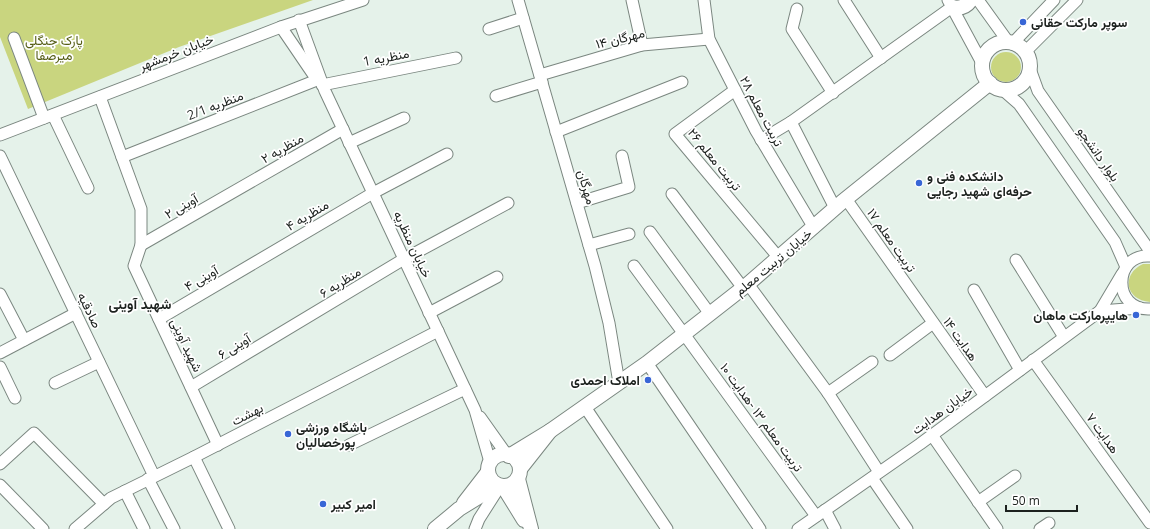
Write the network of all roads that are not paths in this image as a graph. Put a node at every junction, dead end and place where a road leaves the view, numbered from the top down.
1 (363, 0) edge
2 (518, 0) edge
3 (632, 0) edge
4 (704, 0) edge
5 (844, 0) edge
6 (971, 0) edge
7 (978, 0) edge
8 (1054, 0) edge
9 (1077, 0) edge
10 (950, 4) edge
11 (798, 9) dead end
12 (523, 18) junction
13 (299, 20) junction
14 (281, 27) junction
15 (489, 29) dead end
16 (14, 38) dead end
17 (709, 39) junction
18 (1010, 43) junction
19 (642, 45) junction
20 (1025, 52) junction
21 (456, 58) dead end
22 (881, 58) junction
23 (982, 63) junction
24 (1030, 69) junction
25 (541, 78) junction
26 (682, 82) dead end
27 (990, 83) junction
28 (321, 85) junction
29 (735, 90) junction
30 (1003, 90) junction
31 (833, 93) junction
32 (496, 96) dead end
33 (100, 97) junction
34 (49, 116) junction
35 (404, 118) dead end
36 (791, 122) junction
37 (343, 129) junction
38 (556, 132) junction
39 (0, 135) edge
40 (761, 140) junction
41 (349, 143) junction
42 (447, 154) dead end
43 (0, 156) edge
44 (622, 156) dead end
45 (122, 157) junction
46 (88, 188) dead end
47 (234, 191) joint
48 (373, 193) junction
49 (672, 194) dead end
50 (846, 198) junction
51 (508, 203) dead end
52 (577, 203) junction
53 (835, 208) junction
54 (814, 228) junction
55 (650, 232) dead end
56 (630, 234) dead end
57 (141, 244) junction
58 (589, 245) junction
59 (1150, 251) edge
60 (1150, 256) edge
61 (778, 258) junction
62 (404, 259) junction
63 (1016, 260) dead end
64 (257, 262) joint
65 (634, 266) dead end
66 (1124, 270) junction
67 (497, 277) dead end
68 (746, 286) junction
69 (974, 290) dead end
70 (0, 294) edge
71 (915, 297) joint
72 (1145, 309) edge
73 (1100, 311) junction
74 (76, 313) junction
75 (429, 313) junction
76 (710, 314) junction
77 (159, 319) junction
78 (933, 323) junction
79 (290, 329) joint
80 (438, 331) junction
81 (684, 334) junction
82 (1064, 337) junction
83 (24, 340) junction
84 (0, 353) edge
85 (890, 355) dead end
86 (1033, 360) junction
87 (99, 362) junction
88 (872, 362) dead end
89 (647, 363) junction
90 (0, 367) edge
91 (1020, 370) junction
92 (619, 383) junction
93 (55, 384) dead end
94 (191, 388) junction
95 (465, 389) junction
96 (828, 393) junction
97 (985, 396) junction
98 (15, 398) dead end
99 (585, 407) junction
100 (475, 410) junction
101 (550, 431) junction
102 (932, 435) junction
103 (218, 445) junction
104 (349, 445) dead end
105 (508, 455) junction
106 (194, 457) junction
107 (0, 464) edge
108 (489, 467) junction
109 (519, 474) junction
110 (875, 475) junction
111 (1015, 476) dead end
112 (151, 477) junction
113 (0, 485) edge
114 (501, 486) junction
115 (125, 491) junction
116 (978, 502) junction
117 (104, 504) junction
118 (459, 510) junction
119 (821, 513) junction
120 (1150, 523) edge
121 (43, 529) edge
122 (75, 529) edge
123 (144, 529) edge
124 (174, 529) edge
125 (230, 529) edge
126 (435, 529) edge
127 (475, 529) edge
128 (531, 529) edge
129 (667, 529) edge
130 (760, 529) edge
131 (798, 529) edge
132 (835, 529) edge
133 (907, 529) edge
134 (997, 529) edge

1 - 13 street, خیابان خرمشهر
2 - 12 street, مهرگان
3 - 19 street
4 - 17 street, تربیت معلم ۲۸
5 - 22 street
6 - 10 main road
7 - 18 street
8 - 18 street
9 - 20 street
10 - 22 street, تربیت معلم ۲۸
10 - 23 street
11 - 31 street
12 - 15 street
12 - 25 street, مهرگان
13 - 14 street, خیابان خرمشهر
13 - 28 street
14 - 28 street
14 - 33 street, خیابان خرمشهر
16 - 34 street
17 - 19 street, مهرگان ۱۴
17 - 29 street, تربیت معلم ۲۸
18 - 20 main road
18 - 23 main road
19 - 25 street, مهرگان ۱۴
20 - 24 main road
21 - 28 street, منظریه 1
22 - 31 street, تربیت معلم ۲۸
23 - 27 main road
24 - 30 main road
24 - 59 street, بلوار دانشجو
25 - 32 street, مهرگان ۱۴
25 - 38 street, مهرگان
26 - 38 street
27 - 30 main road
27 - 50 main road, خیابان تربیت معلم
28 - 37 street, خیابان منظریه
28 - 45 street, منظریه 2/1
29 - 40 street, تربیت معلم ۲۸
29 - 61 street, تربیت معلم ۲۶
30 - 66 street
31 - 36 street, تربیت معلم ۲۸
33 - 34 street, خیابان خرمشهر
33 - 45 street, شهید آوینی
34 - 39 street, خیابان خرمشهر
34 - 46 street
35 - 41 street
36 - 40 street, تربیت معلم ۲۸
36 - 53 street
37 - 41 street, خیابان منظریه
37 - 47 street, منظریه ۲
38 - 52 street, مهرگان
40 - 54 street, تربیت معلم ۲۸
41 - 48 street, خیابان منظریه
42 - 48 street, منظریه ۴
43 - 74 street, صادقیه
44 - 52 street
45 - 57 street, شهید آوینی
47 - 57 street, آوینی ۲
48 - 62 street, خیابان منظریه
48 - 64 street, منظریه ۴
49 - 68 street
50 - 53 main road, خیابان تربیت معلم
50 - 71 street, تربیت معلم ۱۷
51 - 62 street, منظریه ۶
52 - 58 street, مهرگان
53 - 54 main road, خیابان تربیت معلم
54 - 61 main road, خیابان تربیت معلم
55 - 76 street
56 - 58 street
57 - 77 street, شهید آوینی
58 - 92 street, مهرگان
60 - 66 street
61 - 68 main road, خیابان تربیت معلم
62 - 75 street, خیابان منظریه
62 - 79 street, منظریه ۶
63 - 82 street
64 - 77 street, آوینی ۴
65 - 81 street, تربیت معلم ۱۳ -هدایت ۱۰
66 - 72 street
66 - 73 street
67 - 75 street
68 - 76 main road, خیابان تربیت معلم
68 - 96 street
69 - 91 street
70 - 83 street
71 - 78 street, هدایت ۱۴
72 - 73 street
73 - 82 street, خیابان هدایت
74 - 83 street
74 - 87 street, صادقیه
75 - 80 street, خیابان منظریه
76 - 81 main road, خیابان تربیت معلم
77 - 94 street, شهید آوینی
78 - 85 street
78 - 97 street, هدایت ۱۴
79 - 94 street, آوینی ۶
80 - 95 street, خیابان منظریه
80 - 103 street, بهشت
81 - 89 main road, خیابان تربیت معلم
81 - 119 street, تربیت معلم ۱۳ -هدایت ۱۰
82 - 86 street, خیابان هدایت
83 - 84 street
86 - 91 street, خیابان هدایت
86 - 120 street, هدایت ۷
87 - 93 street
87 - 112 street, صادقیه
88 - 96 street
89 - 92 main road, خیابان تربیت معلم
89 - 130 street
90 - 98 street
91 - 97 street, خیابان هدایت
92 - 99 main road, خیابان تربیت معلم
94 - 103 street, شهید آوینی
95 - 100 street, خیابان منظریه
95 - 104 street
96 - 110 street
97 - 102 street, خیابان هدایت
99 - 101 main road, خیابان تربیت معلم
99 - 129 street
100 - 105 street
100 - 108 street
101 - 105 main road
101 - 109 main road
102 - 110 street, خیابان هدایت
102 - 116 street
103 - 106 street, بهشت
105 - 108 main road
105 - 109 main road
106 - 112 street, بهشت
106 - 125 street
107 - 117 street
108 - 114 main road
108 - 118 main road
109 - 114 main road
109 - 128 main road
110 - 119 street, خیابان هدایت
110 - 133 street
111 - 116 street
112 - 115 street, بهشت
112 - 124 street, صادقیه
113 - 121 street
114 - 118 main road
114 - 127 street
114 - 128 main road
115 - 117 street, بهشت
115 - 123 street
116 - 134 street
117 - 122 street, بهشت
118 - 126 main road
119 - 131 street, خیابان هدایت
119 - 132 street, تربیت معلم ۱۳ -هدایت ۱۰

